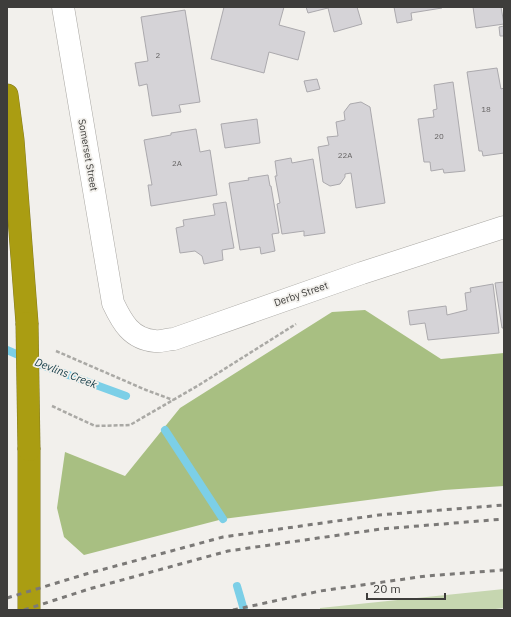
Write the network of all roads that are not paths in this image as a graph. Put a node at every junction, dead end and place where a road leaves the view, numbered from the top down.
1 (63, 7) edge
2 (7, 95) edge
3 (504, 227) edge
4 (113, 303) joint
5 (28, 610) edge

1 - 4 street, Somerset Street
2 - 5 highway, bridge
3 - 4 street, Derby Street

